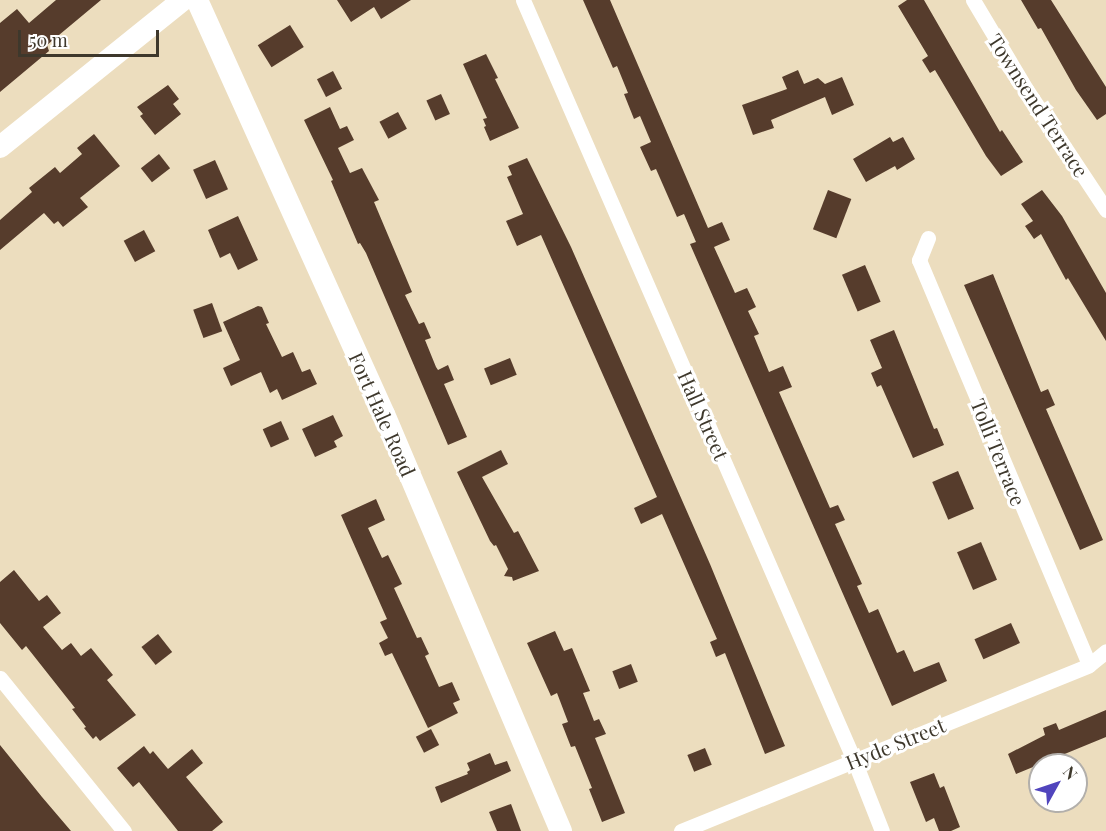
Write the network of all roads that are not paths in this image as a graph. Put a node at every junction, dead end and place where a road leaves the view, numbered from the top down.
1 (197, 0) edge
2 (523, 0) edge
3 (973, 0) edge
4 (170, 4) edge
5 (0, 147) edge
6 (1106, 210) edge
7 (928, 238) dead end
8 (1106, 651) edge
9 (1089, 665) junction
10 (0, 678) edge
11 (854, 760) junction
12 (124, 831) edge
13 (561, 831) edge
14 (681, 831) edge
15 (882, 831) edge

1 - 13 street, Fort Hale Road
2 - 11 street, Hall Street
3 - 6 street, Townsend Terrace
4 - 5 street
7 - 9 street, Tolli Terrace
8 - 9 street, Hyde Street
9 - 11 street, Hyde Street
10 - 12 street
11 - 14 street, Hyde Street
11 - 15 street, Hall Street

